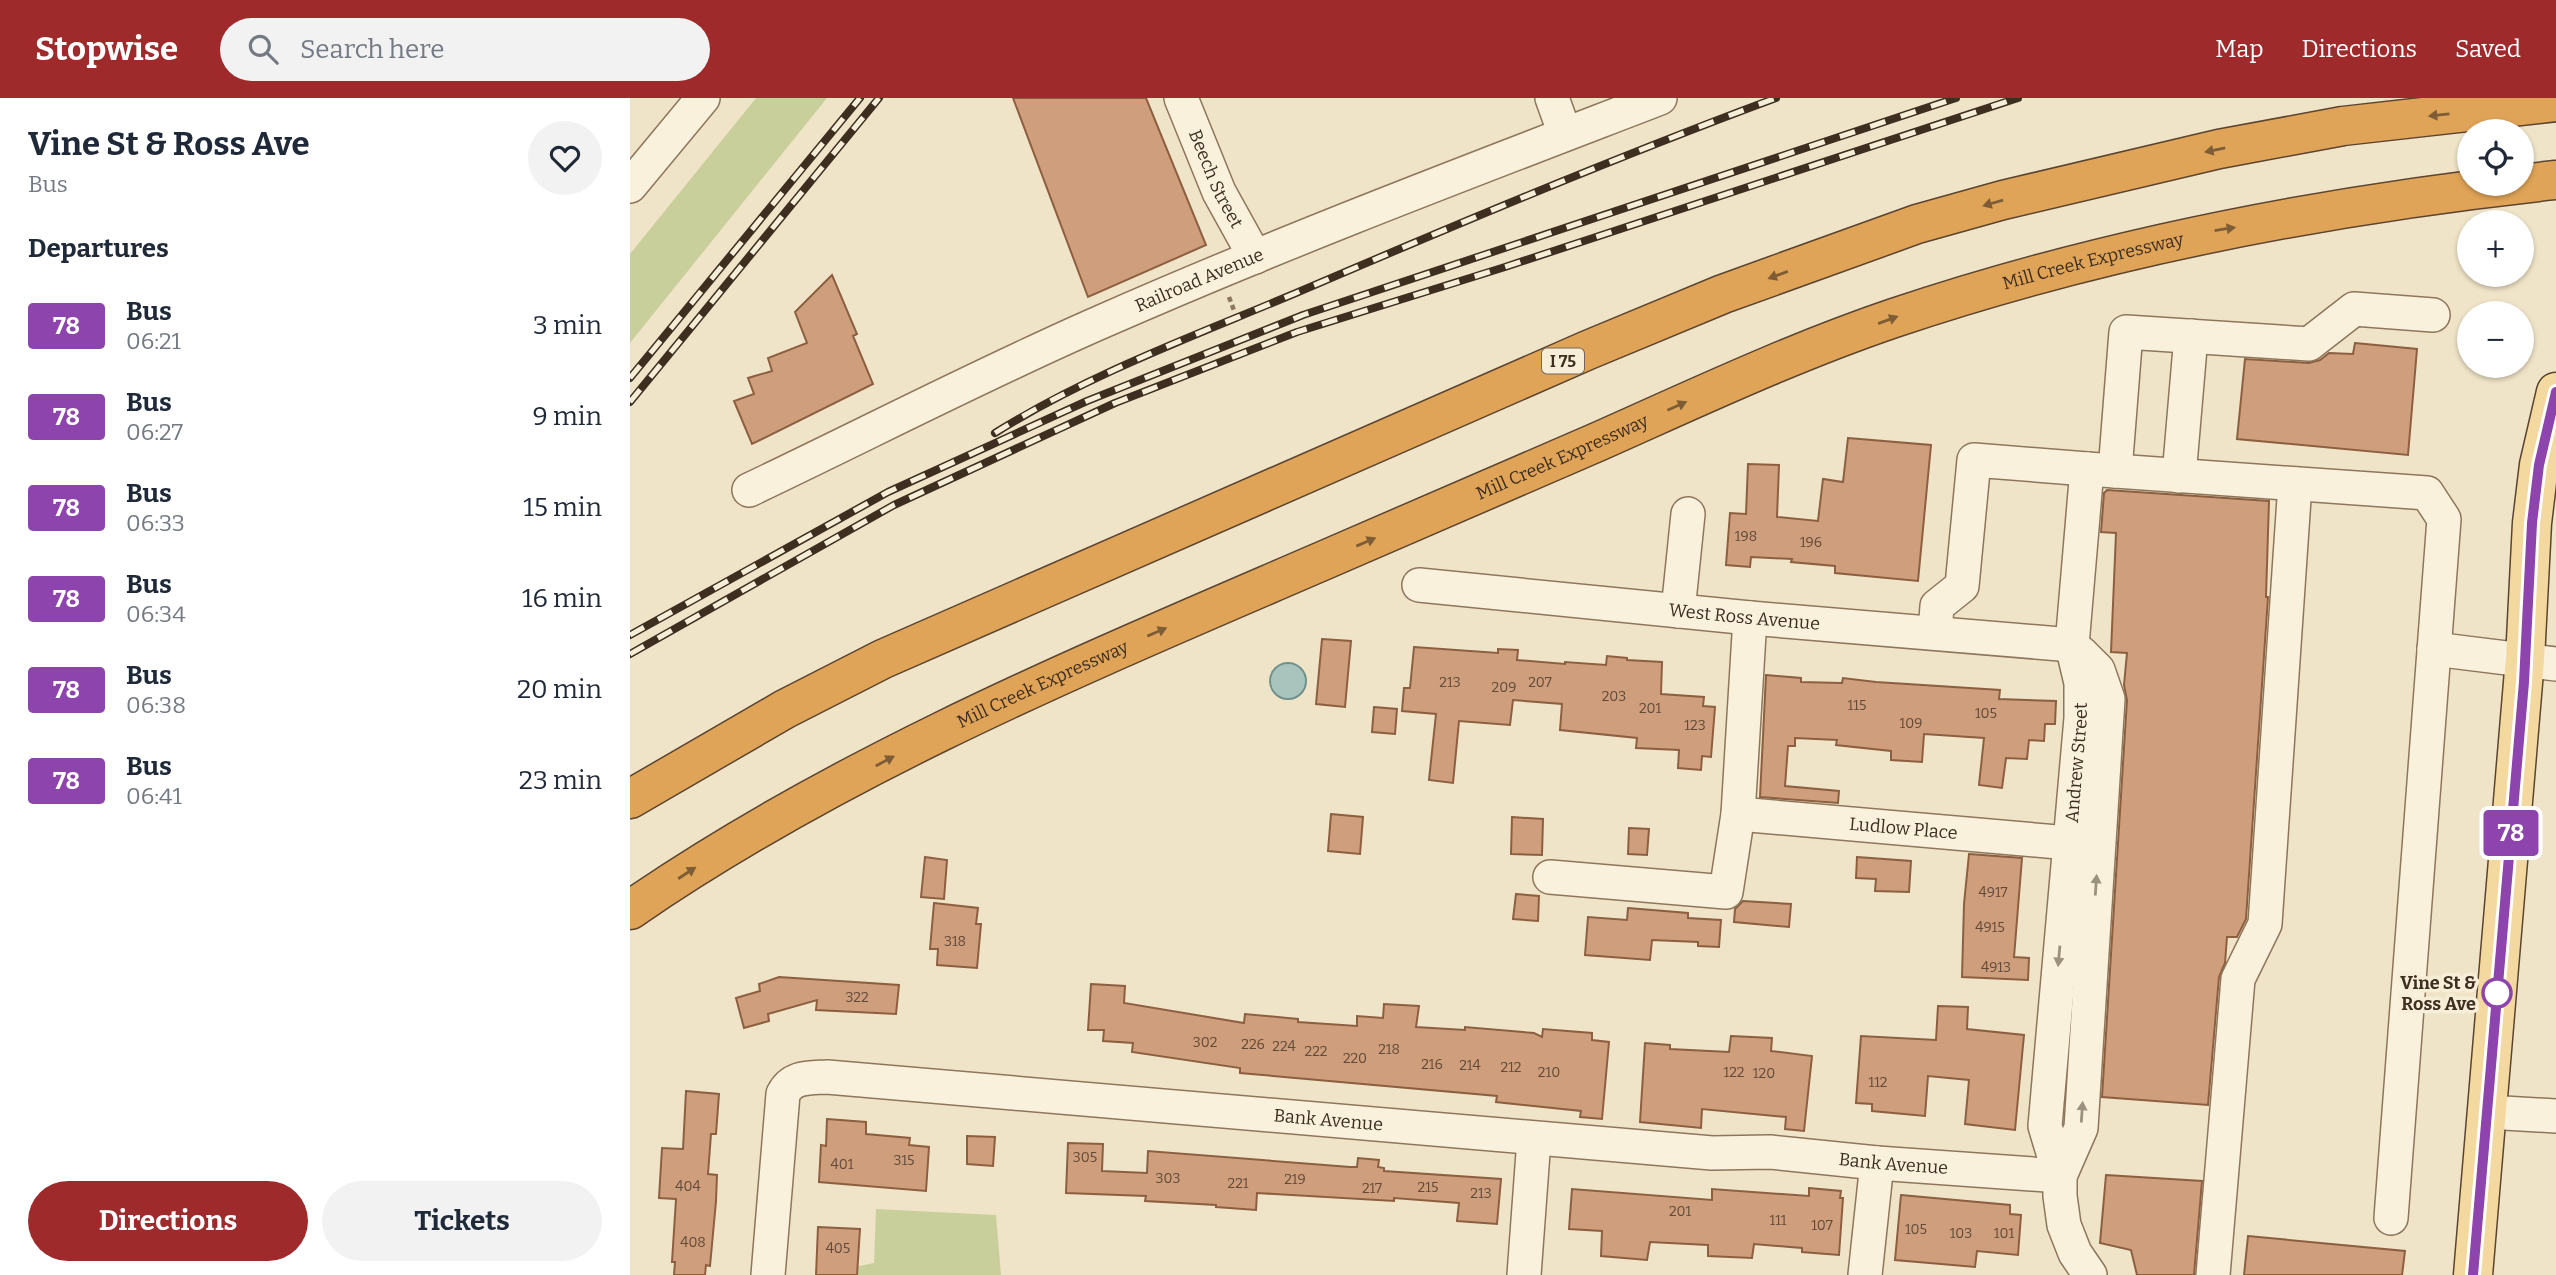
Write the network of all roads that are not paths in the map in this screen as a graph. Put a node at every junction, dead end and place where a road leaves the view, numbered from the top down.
1 (703, 98) edge
2 (1181, 98) edge
3 (1552, 98) edge
4 (1660, 98) edge
5 (2556, 102) edge
6 (1565, 134) junction
7 (2545, 181) edge
8 (630, 186) edge
9 (1255, 257) junction
10 (2433, 314) dead end
11 (2191, 336) junction
12 (2556, 392) edge
13 (2101, 470) junction
14 (2179, 476) junction
15 (2295, 484) junction
16 (749, 490) dead end
17 (1688, 514) dead end
18 (2543, 581) edge
19 (1419, 585) dead end
20 (1678, 611) junction
21 (1750, 618) junction
22 (1935, 633) junction
23 (2072, 645) junction
24 (2434, 649) junction
25 (2541, 661) edge
26 (630, 799) edge
27 (1738, 814) junction
28 (2069, 843) junction
29 (1550, 877) dead end
30 (630, 910) edge
31 (2487, 1112) junction
32 (2556, 1116) edge
33 (1534, 1139) junction
34 (1877, 1163) junction
35 (2060, 1176) junction
36 (2391, 1218) dead end
37 (768, 1275) edge
38 (1524, 1275) edge
39 (1865, 1275) edge
40 (2090, 1275) edge
41 (2213, 1275) edge
42 (2473, 1275) edge

1 - 8 street
2 - 9 street, Beech Street
3 - 6 street
4 - 6 street, Railroad Avenue
5 -> 26 highway, I 75
6 - 9 street, Railroad Avenue
30 -> 7 highway, Mill Creek Expressway
9 - 16 street, Railroad Avenue
10 - 11 street
11 - 13 street
11 - 14 street
12 - 18 main road
13 - 14 street
13 - 22 street
13 - 23 street
14 - 15 street
15 - 24 street
15 - 41 street
17 - 20 street
18 - 25 main road
19 - 20 street, West Ross Avenue
20 - 21 street, West Ross Avenue
21 - 22 street, West Ross Avenue
21 - 27 street
22 - 23 street, West Ross Avenue
23 - 28 street, Andrew Street
35 -> 23 street, Andrew Street
24 - 25 street
24 - 36 street
25 - 31 main road
27 - 28 street, Ludlow Place
27 - 29 street
28 -> 35 street, Andrew Street
31 - 32 street
31 - 42 main road
33 - 34 street, Bank Avenue
33 - 37 street, Bank Avenue
33 - 38 street
34 - 35 street, Bank Avenue
34 - 39 street
35 - 40 street

